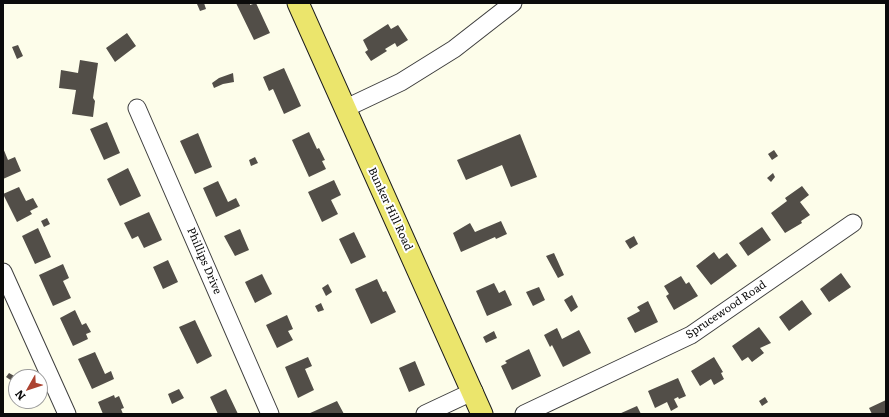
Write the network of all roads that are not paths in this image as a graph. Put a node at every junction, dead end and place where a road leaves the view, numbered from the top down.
1 (298, 3) edge
2 (513, 3) edge
3 (137, 108) dead end
4 (344, 109) junction
5 (853, 223) dead end
6 (3, 272) edge
7 (474, 392) junction
8 (67, 414) edge
9 (270, 414) edge
10 (425, 414) edge
11 (482, 414) edge
12 (524, 414) edge

1 - 4 main road, Bunker Hill Road
2 - 4 street
3 - 9 street, Phillips Drive
4 - 7 main road, Bunker Hill Road
5 - 12 street, Sprucewood Road
6 - 8 street
7 - 10 street
7 - 11 main road, Bunker Hill Road

